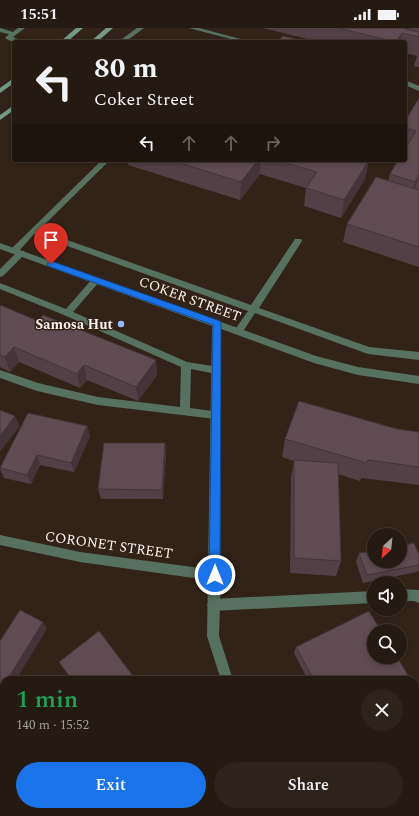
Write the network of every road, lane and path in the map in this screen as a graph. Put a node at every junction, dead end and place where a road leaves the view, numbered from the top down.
1 (22, 28) edge
2 (80, 28) edge
3 (110, 28) edge
4 (141, 28) edge
5 (192, 28) edge
6 (0, 30) edge
7 (14, 34) junction
8 (65, 40) edge
9 (95, 40) edge
10 (124, 40) edge
11 (240, 40) edge
12 (12, 41) edge
13 (12, 82) edge
14 (407, 83) edge
15 (419, 89) edge
16 (0, 91) edge
17 (12, 109) edge
18 (0, 118) edge
19 (104, 162) edge
20 (34, 231) junction
21 (298, 241) dead end
22 (0, 246) edge
23 (18, 252) junction
24 (0, 274) edge
25 (96, 280) junction
26 (0, 286) edge
27 (254, 309) junction
28 (67, 313) junction
29 (217, 323) junction
30 (239, 331) junction
31 (419, 356) edge
32 (186, 365) junction
33 (216, 370) junction
34 (0, 374) edge
35 (419, 380) edge
36 (185, 411) junction
37 (215, 415) junction
38 (0, 540) edge
39 (215, 575) junction
40 (407, 595) edge
41 (367, 597) edge
42 (419, 597) edge
43 (213, 605) junction
44 (226, 676) edge

1 - 7 street
2 - 8 main road
3 - 9 main road
4 - 10 street
5 - 11 street
6 - 7 street
7 - 12 street
13 - 16 main road
14 - 15 street
17 - 18 main road
19 - 20 street
20 - 23 street
20 - 27 street
21 - 27 street
22 - 23 street, COKER STREET
23 - 24 street
23 - 25 street, COKER STREET
25 - 28 street
25 - 29 street, COKER STREET
26 - 28 street
27 - 30 street
27 - 31 street
28 - 32 street
29 - 30 street, COKER STREET
29 - 33 street
30 - 35 street, COKER STREET
32 - 33 street
32 - 36 street
33 - 37 street
34 - 36 street
36 - 37 street
37 - 39 street
38 - 39 street, CORONET STREET
39 - 43 street
40 - 42 street
41 - 43 street
43 - 44 street

